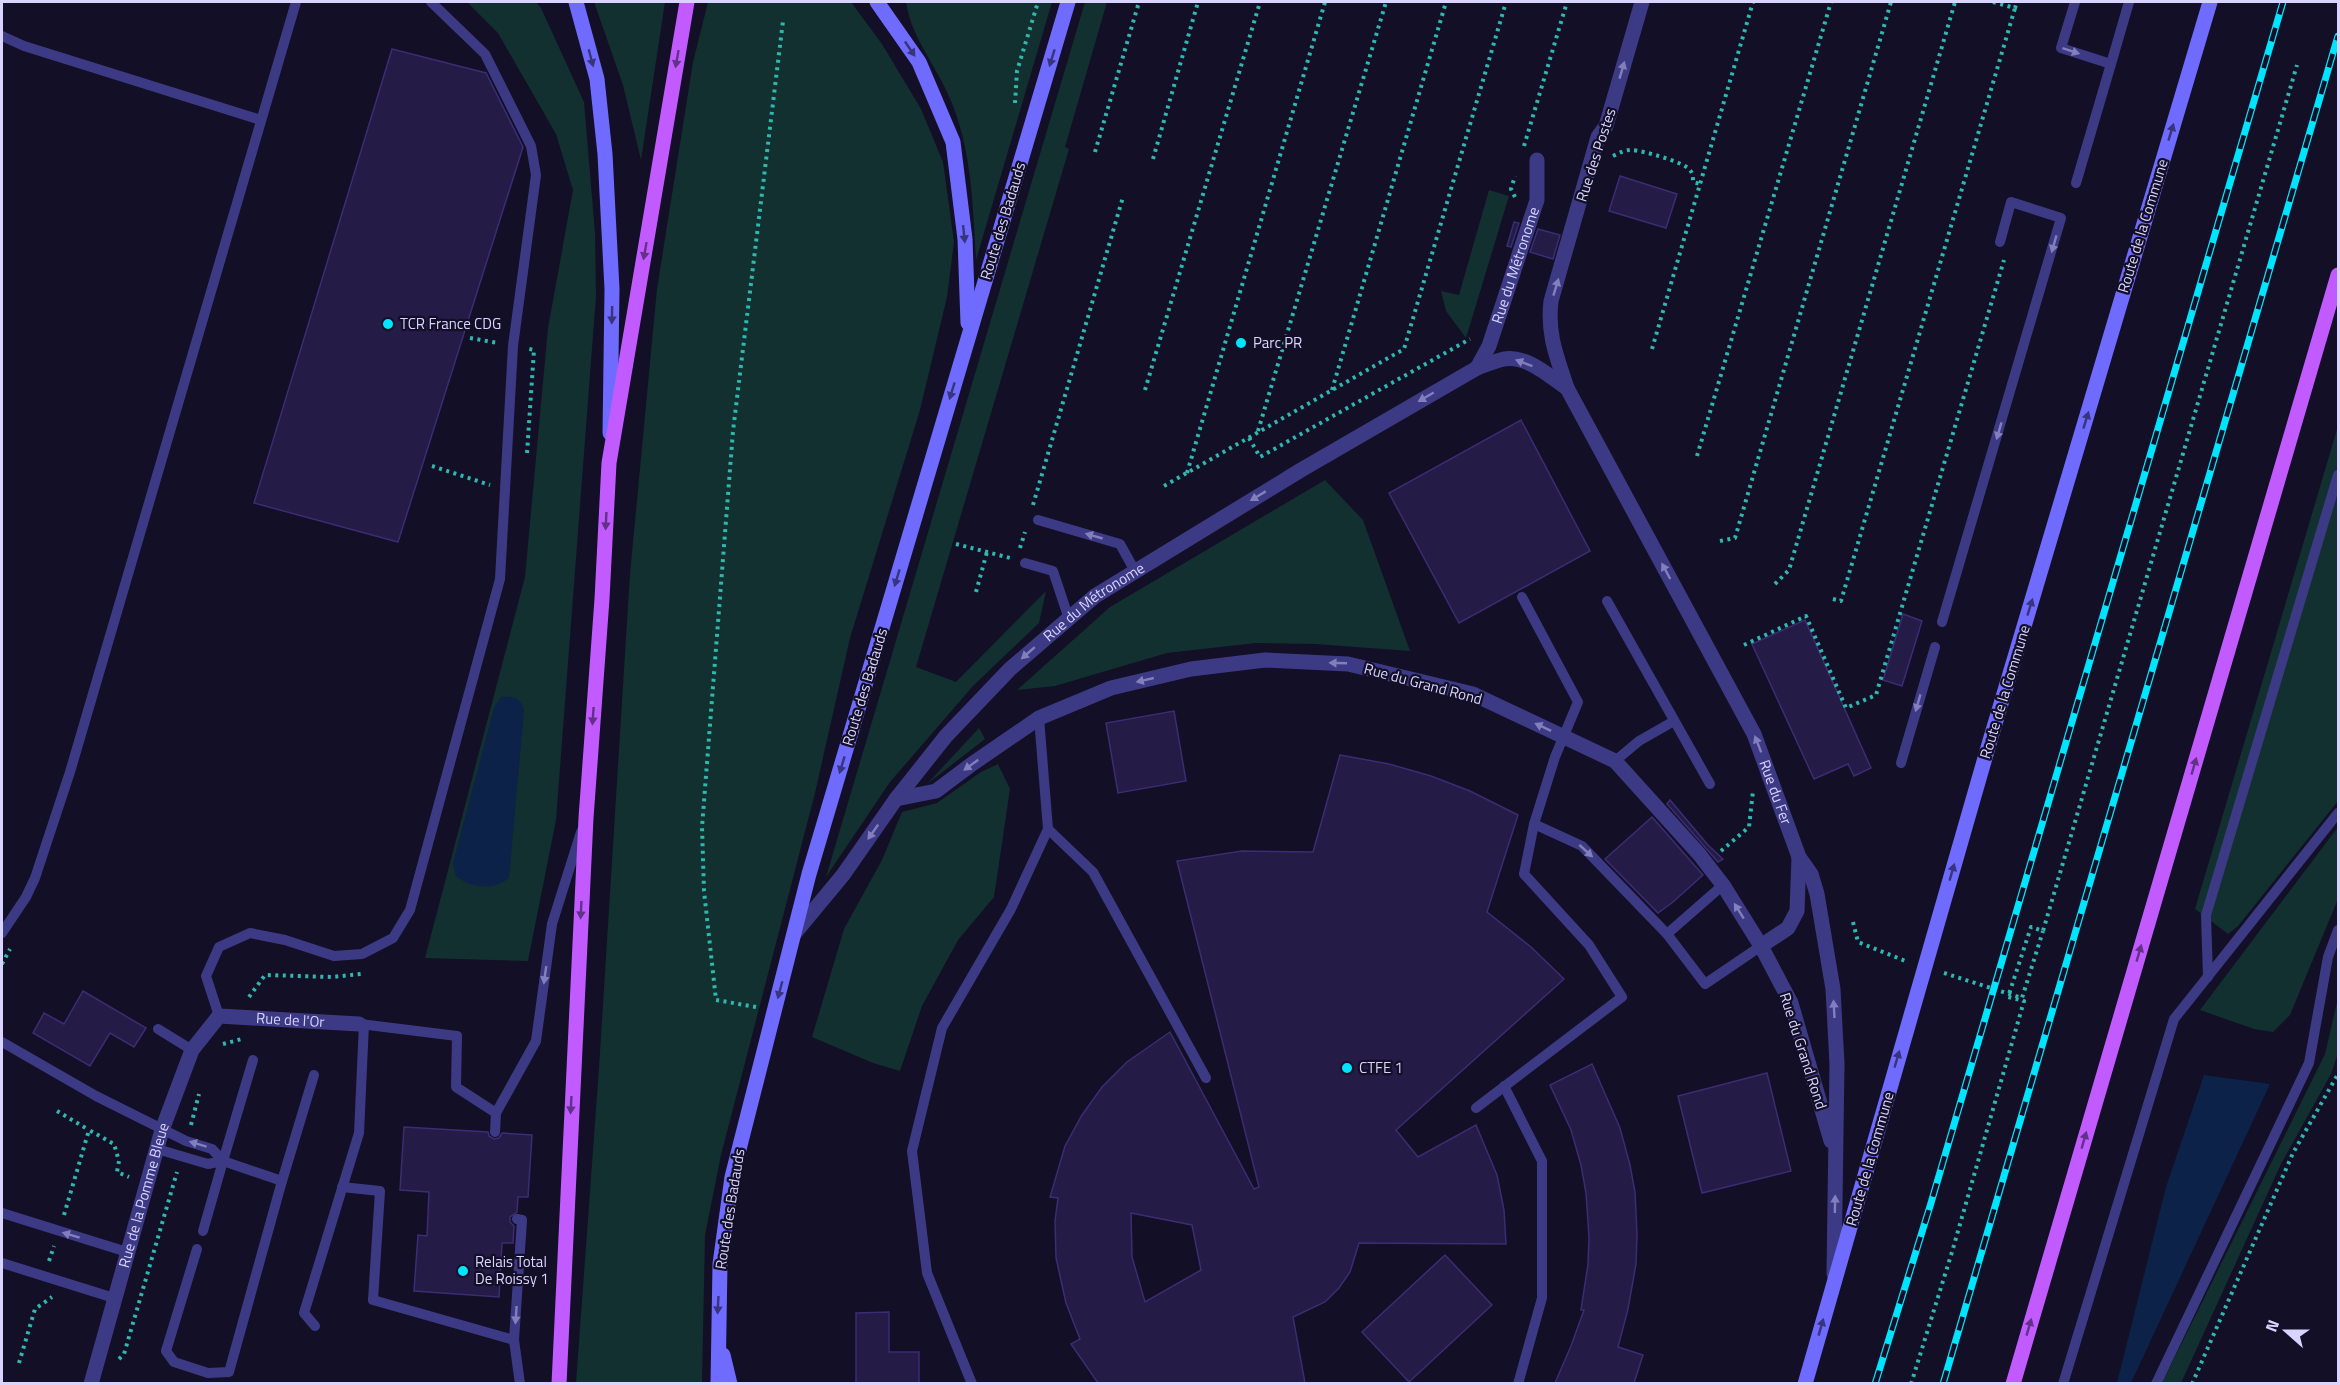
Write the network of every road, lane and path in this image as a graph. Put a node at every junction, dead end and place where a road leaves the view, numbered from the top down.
1 (296, 2) edge
2 (431, 2) edge
3 (576, 2) edge
4 (687, 2) edge
5 (877, 2) edge
6 (1038, 2) edge
7 (1068, 2) edge
8 (1139, 2) edge
9 (1198, 2) edge
10 (1260, 2) edge
11 (1325, 2) edge
12 (1386, 2) edge
13 (1446, 2) edge
14 (1506, 2) edge
15 (1567, 2) edge
16 (1642, 2) edge
17 (1754, 2) edge
18 (1831, 2) edge
19 (1891, 2) edge
20 (1955, 2) edge
21 (1993, 2) edge
22 (2017, 2) edge
23 (2075, 2) edge
24 (2129, 2) edge
25 (2210, 2) edge
26 (2015, 8) junction
27 (783, 21) dead end
28 (2, 36) edge
29 (2111, 64) junction
30 (2297, 65) dead end
31 (1015, 113) dead end
32 (261, 120) junction
33 (1523, 148) dead end
34 (1095, 152) dead end
35 (1611, 158) dead end
36 (1153, 159) dead end
37 (1537, 160) dead end
38 (1517, 168) dead end
39 (2076, 183) dead end
40 (1700, 184) junction
41 (1123, 197) dead end
42 (1512, 207) dead end
43 (2000, 242) dead end
44 (2004, 258) dead end
45 (2338, 275) edge
46 (1473, 328) dead end
47 (969, 335) junction
48 (1552, 345) joint
49 (1652, 349) dead end
50 (1477, 368) junction
51 (1567, 388) junction
52 (1145, 390) dead end
53 (1332, 391) junction
54 (1258, 432) junction
55 (1249, 438) junction
56 (1697, 456) dead end
57 (609, 463) junction
58 (432, 466) dead end
59 (1186, 474) junction
60 (2338, 475) edge
61 (1164, 486) dead end
62 (506, 490) junction
63 (1034, 518) joint
64 (1027, 526) dead end
65 (1720, 541) dead end
66 (956, 544) dead end
67 (987, 552) junction
68 (1021, 562) junction
69 (1135, 571) junction
70 (1774, 584) dead end
71 (976, 592) dead end
72 (1522, 597) dead end
73 (1833, 599) dead end
74 (1608, 601) dead end
75 (1069, 618) junction
76 (1942, 622) dead end
77 (1744, 645) dead end
78 (1935, 647) dead end
79 (1040, 718) junction
80 (1674, 721) junction
81 (1565, 737) junction
82 (1615, 761) junction
83 (1901, 763) dead end
84 (1710, 784) dead end
85 (1756, 784) dead end
86 (896, 799) junction
87 (2338, 813) edge
88 (586, 818) junction
89 (1534, 824) junction
90 (1048, 829) junction
91 (1718, 854) dead end
92 (1799, 857) junction
93 (1723, 885) junction
94 (1853, 922) dead end
95 (2338, 930) edge
96 (2043, 931) junction
97 (2, 933) edge
98 (794, 934) junction
99 (1667, 934) junction
100 (1761, 946) junction
101 (1909, 962) dead end
102 (369, 971) dead end
103 (1943, 973) dead end
104 (2208, 977) junction
105 (774, 1010) junction
106 (219, 1017) junction
107 (244, 1018) junction
108 (362, 1024) junction
109 (158, 1029) dead end
110 (2, 1042) edge
111 (219, 1046) dead end
112 (192, 1050) junction
113 (253, 1060) dead end
114 (2338, 1074) edge
115 (314, 1075) dead end
116 (1206, 1078) dead end
117 (202, 1084) dead end
118 (1504, 1086) junction
119 (1476, 1108) dead end
120 (57, 1111) dead end
121 (496, 1113) junction
122 (89, 1130) dead end
123 (162, 1130) junction
124 (495, 1132) dead end
125 (186, 1141) junction
126 (157, 1149) junction
127 (182, 1156) junction
128 (1836, 1160) junction
129 (224, 1161) junction
130 (282, 1181) junction
131 (342, 1187) junction
132 (2, 1213) edge
133 (517, 1219) dead end
134 (202, 1231) dead end
135 (197, 1249) dead end
136 (127, 1252) junction
137 (2, 1263) edge
138 (1834, 1283) junction
139 (114, 1298) junction
140 (315, 1326) dead end
141 (717, 1332) junction
142 (514, 1340) junction
143 (92, 1378) edge
144 (520, 1383) edge
145 (559, 1383) edge
146 (718, 1383) edge
147 (730, 1383) edge
148 (972, 1383) edge
149 (1518, 1383) edge
150 (1805, 1383) edge
151 (1911, 1383) edge
152 (2013, 1383) edge
153 (2063, 1383) edge
154 (2156, 1383) edge
155 (2192, 1383) edge

1 - 32 lane
2 - 62 lane
3 -> 57 main road
4 -> 57 main road
5 -> 47 main road
6 - 31 path
7 -> 47 main road, Route des Badauds
8 - 34 path
9 - 36 path
10 - 52 path
11 - 59 path
12 - 54 path
13 - 53 path
14 - 53 path
15 - 33 path
48 -> 16 street, Rue des Postes
17 - 40 path
18 - 56 path
19 - 65 path
20 - 70 path
21 - 26 path
22 - 26 path
23 -> 29 lane
24 - 29 lane
138 -> 25 main road, Route de la Commune
26 - 73 path
27 - 105 path
28 - 32 lane
29 - 39 lane
30 - 96 path
32 - 97 lane
35 - 40 path
37 - 50 street, Rue du Métronome
38 - 42 path
40 - 49 path
41 - 63 path
43 -> 76 lane
44 - 77 path
152 -> 45 main road
46 - 55 path
47 -> 98 main road, Route des Badauds
48 - 51 street, Rue du Fer
51 -> 50 street, Rue du Métronome
50 -> 69 street, Rue du Métronome
92 -> 51 street, Rue du Fer
53 - 54 path
54 - 55 path
55 - 59 path
57 -> 88 main road
58 - 62 path
59 - 61 path
60 - 104 lane
62 - 106 lane
69 -> 63 lane
64 - 68 path
66 - 67 path
67 - 68 path
67 - 71 path
68 - 75 lane
69 - 75 street, Rue du Métronome
72 - 81 lane
74 - 80 lane
75 -> 86 street, Rue du Métronome
78 -> 83 lane
81 -> 79 street, Rue du Grand Rond
79 -> 86 street, Rue du Grand Rond
79 - 90 lane
80 - 82 lane
80 - 84 lane
81 - 82 street, Rue du Grand Rond
81 - 89 lane
82 - 93 street, Rue du Grand Rond
85 - 91 path
86 -> 98 street, Rue du Métronome
87 - 104 lane
88 -> 121 lane
88 -> 145 main road
89 -> 99 lane
89 - 118 lane
90 - 116 lane
90 - 148 lane
92 - 100 street
128 -> 92 street, Rue du Fer
93 - 99 lane
100 -> 93 street, Rue du Grand Rond
94 - 101 path
95 - 154 lane
96 - 103 path
96 - 151 path
98 -> 105 main road, Route des Badauds
99 - 100 lane
100 - 128 street, Rue du Grand Rond
102 - 107 path
104 - 153 lane
105 -> 141 main road, Route des Badauds
106 - 107 street, Rue de l'Or
106 - 112 street, Rue de la Pomme Bleue
107 - 108 street, Rue de l'Or
107 - 111 path
108 - 121 lane
108 - 131 lane
109 - 112 lane
110 - 123 lane
112 - 123 street, Rue de la Pomme Bleue
113 - 129 lane
114 - 155 path
115 - 130 lane
117 - 125 path
118 - 119 lane
118 - 149 lane
120 - 122 path
121 - 124 lane
123 - 125 lane
123 - 126 street, Rue de la Pomme Bleue
129 -> 125 lane
126 - 127 lane
126 - 136 street, Rue de la Pomme Bleue
127 - 129 lane
127 - 143 path
138 -> 128 street, Rue du Fer
129 - 130 lane
129 - 134 lane
130 - 135 lane
131 - 140 lane
131 - 142 lane
136 -> 132 lane
133 -> 142 lane
136 - 139 street, Rue de la Pomme Bleue
137 - 139 lane
150 -> 138 main road, Route de la Commune
139 - 143 street, Rue de la Pomme Bleue
141 - 146 main road, Route des Badauds
141 - 147 main road
142 - 144 lane

